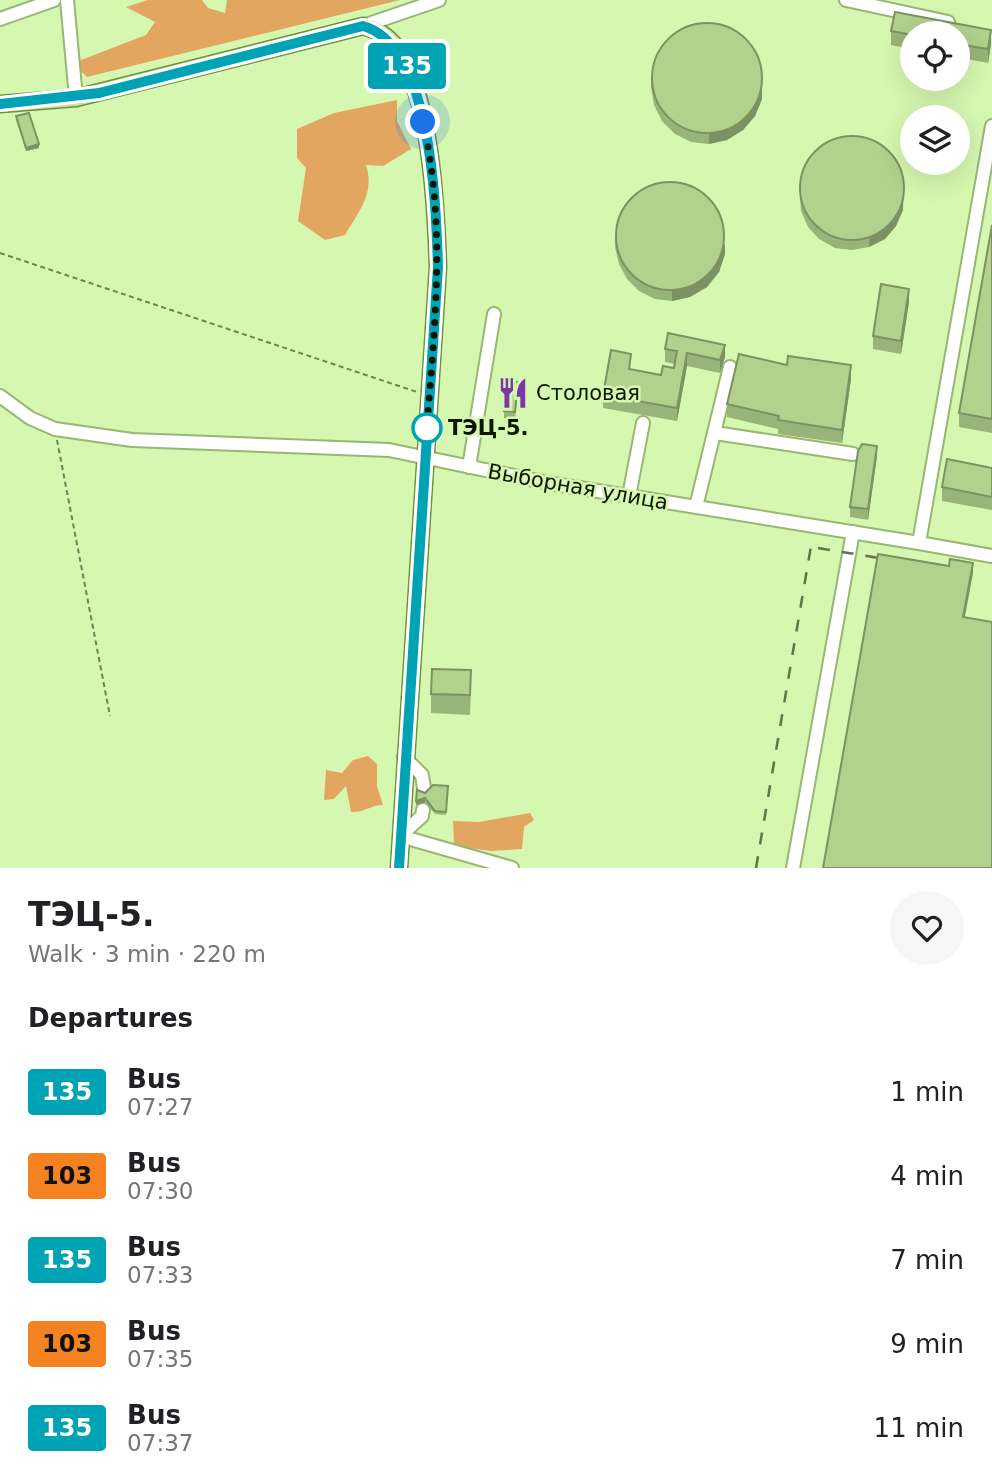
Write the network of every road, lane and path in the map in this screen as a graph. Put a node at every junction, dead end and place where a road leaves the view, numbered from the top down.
1 (54, 0) edge
2 (67, 0) edge
3 (439, 0) edge
4 (845, 0) edge
5 (0, 19) edge
6 (942, 21) edge
7 (363, 26) junction
8 (76, 98) junction
9 (2, 106) edge
10 (992, 125) edge
11 (0, 253) edge
12 (494, 314) dead end
13 (730, 367) dead end
14 (0, 396) edge
15 (429, 397) junction
16 (643, 423) dead end
17 (55, 429) junction
18 (715, 433) junction
19 (853, 454) dead end
20 (424, 459) junction
21 (470, 467) junction
22 (629, 496) junction
23 (696, 507) junction
24 (853, 532) junction
25 (919, 543) junction
26 (992, 556) edge
27 (110, 716) dead end
28 (404, 757) junction
29 (424, 788) dead end
30 (423, 810) dead end
31 (400, 836) junction
32 (399, 868) edge
33 (512, 868) edge
34 (793, 868) edge

1 - 5 street
2 - 8 street
3 - 7 street
4 - 6 street
7 - 8 main road
7 - 15 main road
8 - 9 main road
10 - 25 street
11 - 15 path
12 - 21 street
13 - 18 street
14 - 17 street, Выборная улица
15 - 20 main road
16 - 22 street
17 - 20 street, Выборная улица
17 - 27 path
18 - 19 street
18 - 23 street
20 - 21 street, Выборная улица
20 - 28 main road
21 - 22 street, Выборная улица
22 - 23 street, Выборная улица
23 - 24 street, Выборная улица
24 - 25 street, Выборная улица
24 - 34 street
25 - 26 street, Выборная улица
28 - 29 street
28 - 31 main road
30 - 31 street
31 - 32 main road
31 - 33 street

